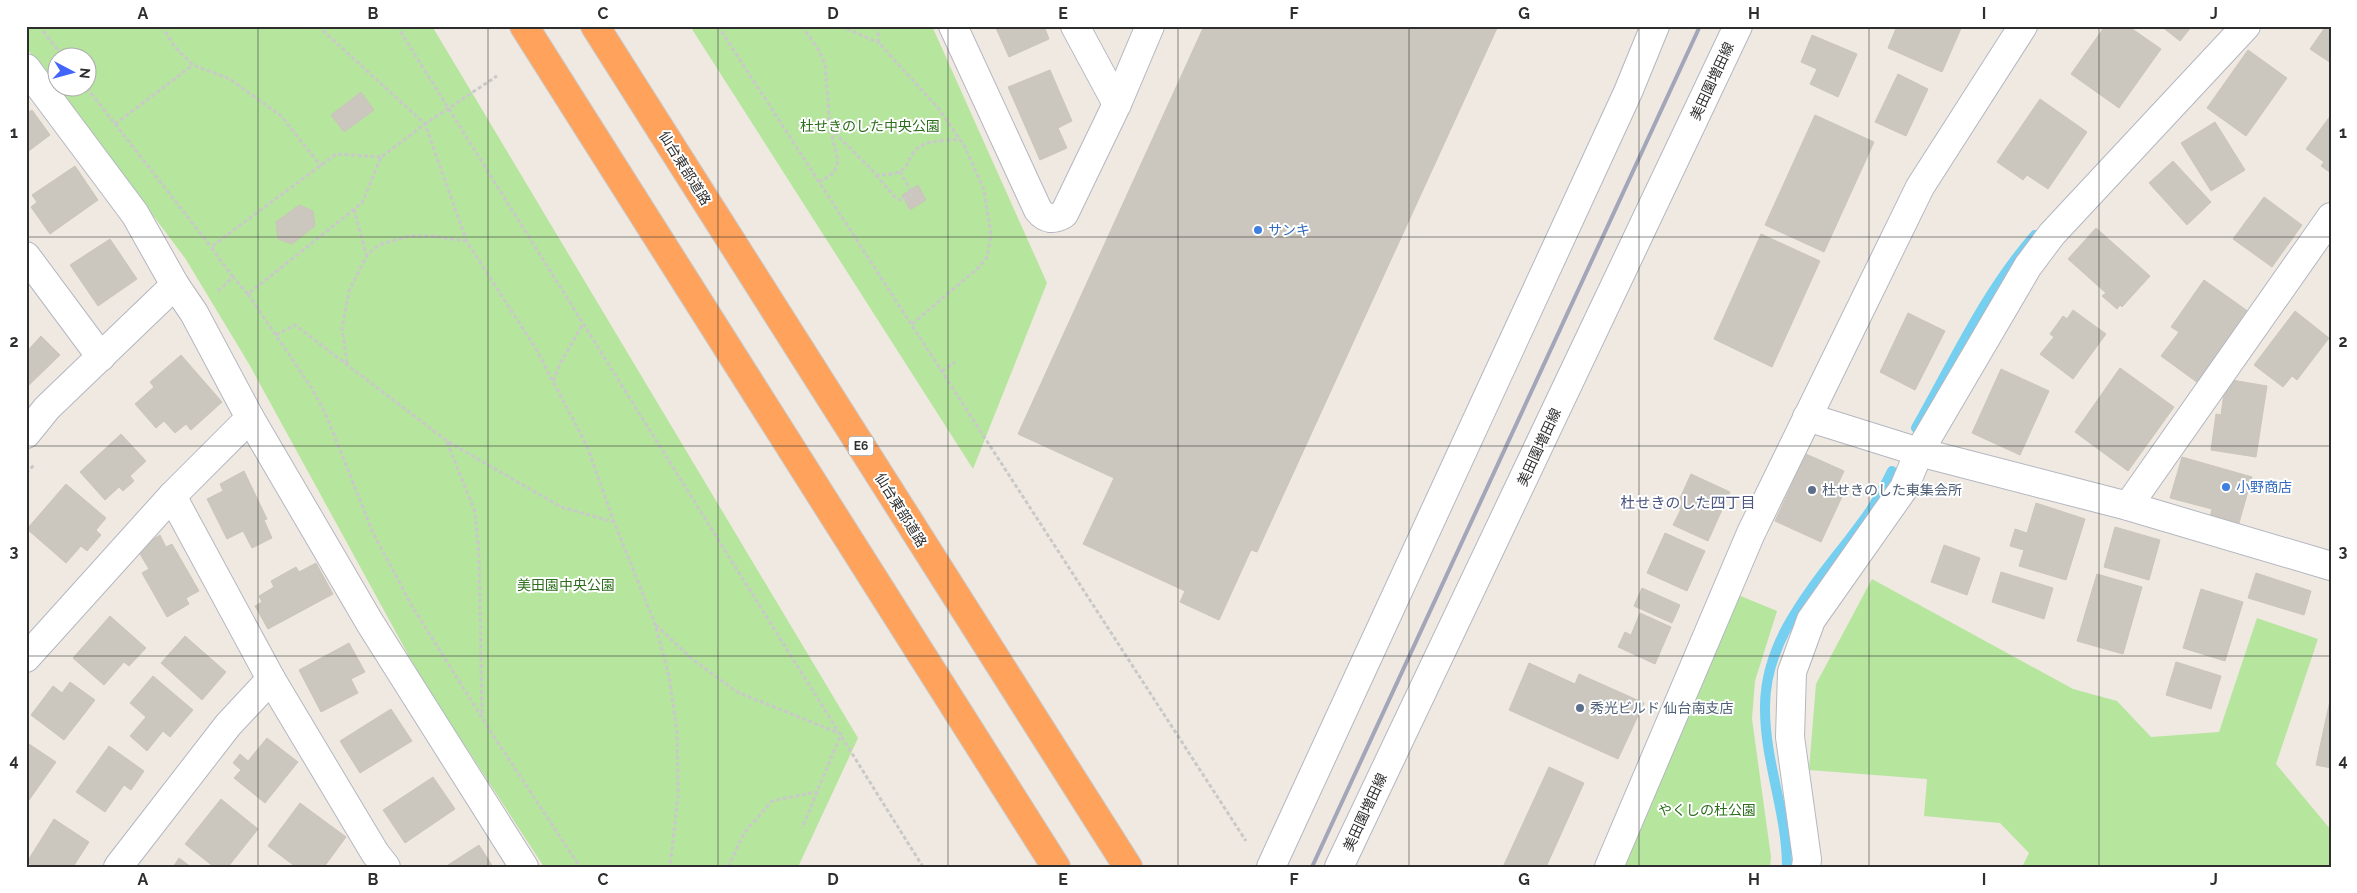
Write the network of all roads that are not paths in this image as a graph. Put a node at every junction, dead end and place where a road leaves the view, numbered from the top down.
1 (524, 26) edge
2 (595, 26) edge
3 (953, 26) edge
4 (1075, 26) edge
5 (1150, 26) edge
6 (1655, 26) edge
7 (1738, 26) edge
8 (2023, 26) edge
9 (2246, 26) edge
10 (26, 68) edge
11 (1117, 104) junction
12 (2331, 217) edge
13 (26, 256) edge
14 (175, 285) junction
15 (101, 357) junction
16 (1808, 417) junction
17 (250, 418) junction
18 (26, 434) edge
19 (1919, 452) junction
20 (172, 496) junction
21 (2128, 506) junction
22 (2331, 566) edge
23 (26, 658) edge
24 (271, 679) junction
25 (375, 862) edge
26 (118, 867) edge
27 (524, 867) edge
28 (1056, 867) edge
29 (1128, 867) edge
30 (1271, 867) edge
31 (1339, 867) edge
32 (1609, 867) edge
33 (1806, 867) edge

1 - 28 highway
2 - 29 highway, 仙台東部道路 / E6
3 - 11 street
4 - 11 street
5 - 11 street
6 - 30 street
7 - 31 street, 美田園増田線
8 - 16 street
9 - 19 street
10 - 14 street
12 - 21 street
13 - 15 street
14 - 15 street
14 - 17 street
15 - 18 street
16 - 19 street
16 - 32 street
17 - 20 street
17 - 27 street
19 - 21 street
19 - 33 street
20 - 23 street
20 - 24 street
21 - 22 street
24 - 25 street
24 - 26 street

